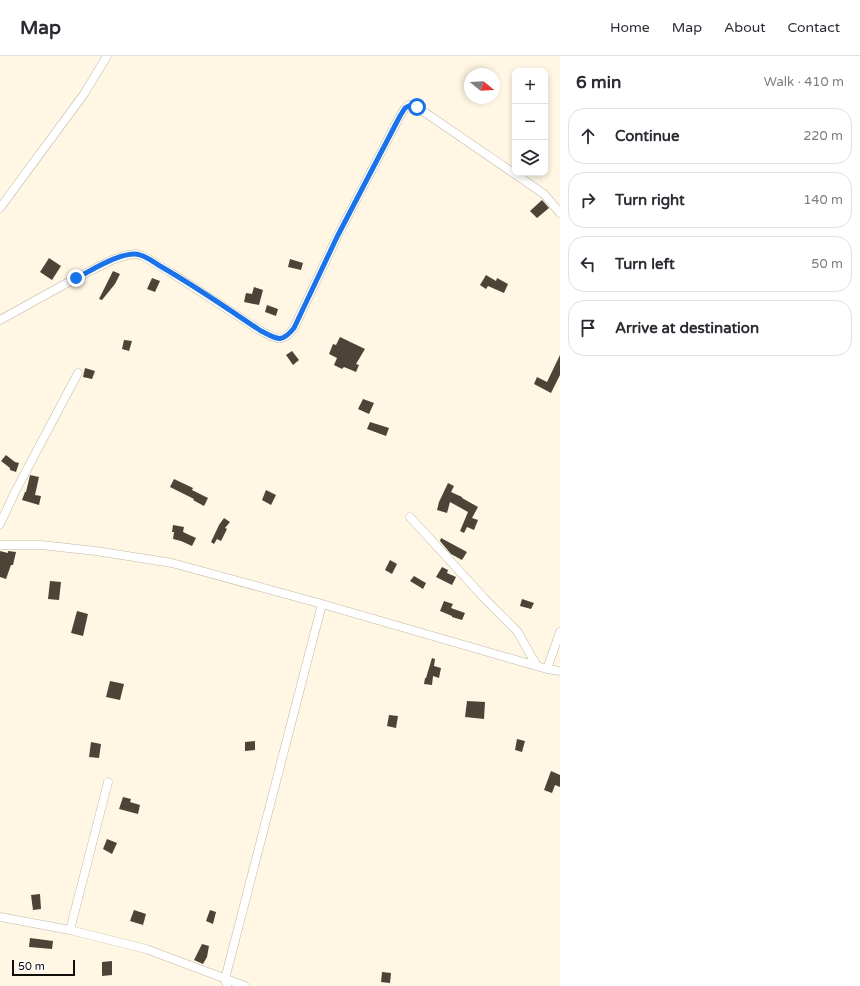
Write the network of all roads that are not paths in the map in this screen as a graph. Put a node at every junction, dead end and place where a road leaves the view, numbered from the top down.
1 (107, 56) edge
2 (0, 208) edge
3 (560, 213) edge
4 (0, 320) edge
5 (78, 373) dead end
6 (410, 517) dead end
7 (0, 524) edge
8 (0, 545) edge
9 (322, 604) junction
10 (560, 632) edge
11 (537, 666) junction
12 (547, 669) junction
13 (560, 671) edge
14 (108, 782) dead end
15 (0, 917) edge
16 (70, 930) junction
17 (226, 982) edge
18 (245, 986) edge

1 - 2 street
3 - 4 street
5 - 7 street
6 - 11 street
8 - 9 street
9 - 11 street
9 - 17 street
10 - 12 street
11 - 12 street
12 - 13 street
14 - 16 street
15 - 16 street
16 - 17 street
17 - 18 street

